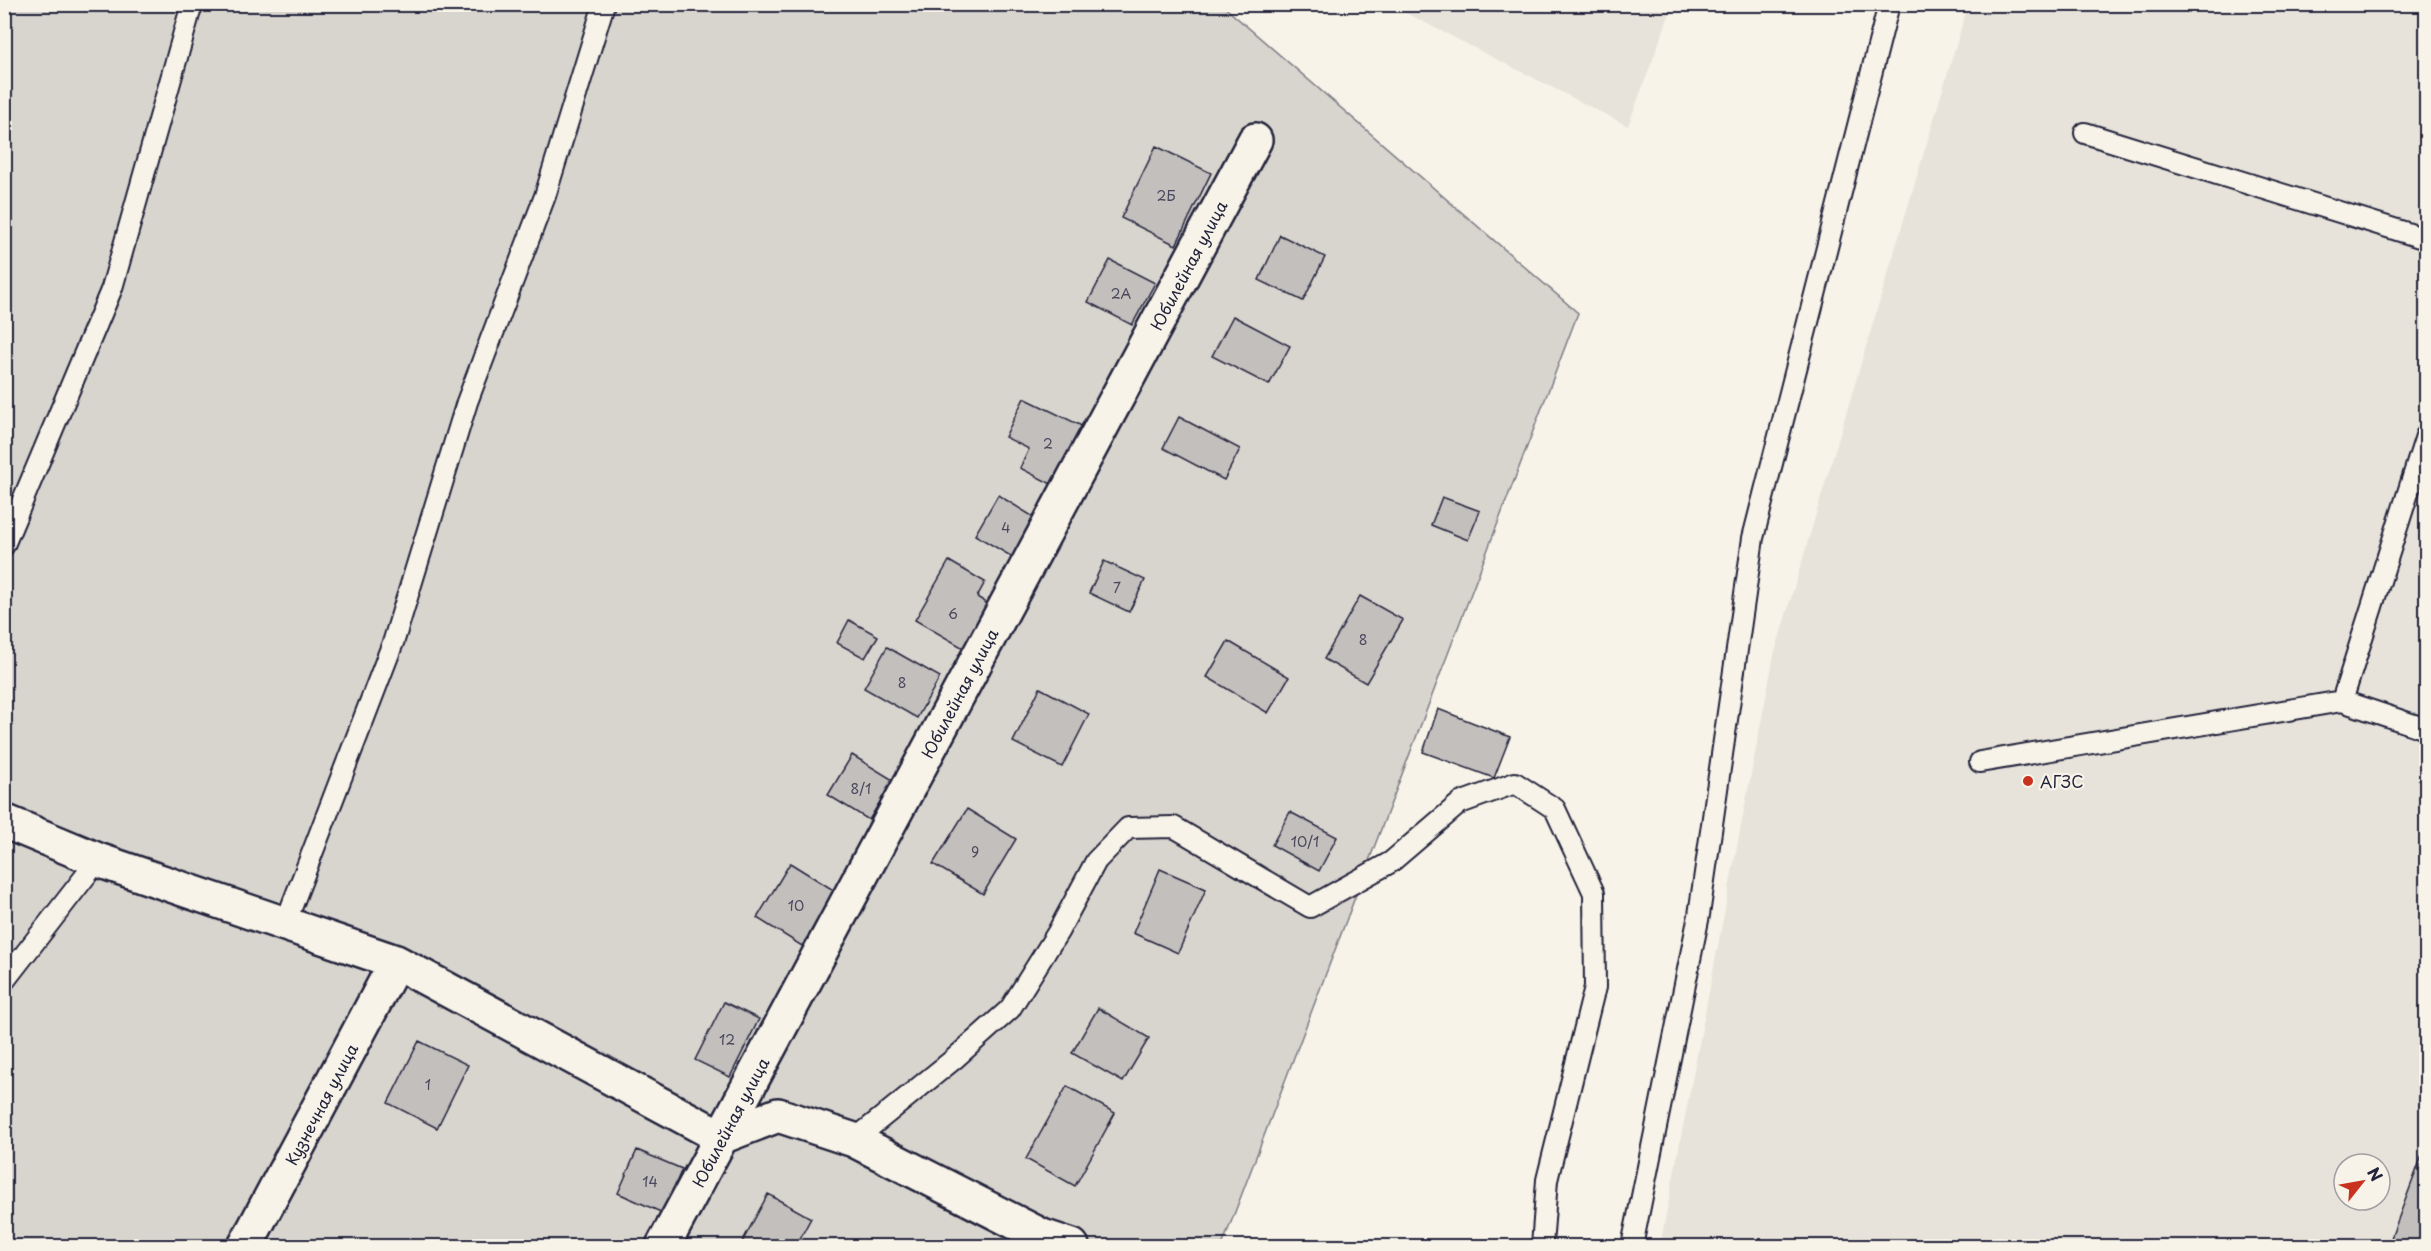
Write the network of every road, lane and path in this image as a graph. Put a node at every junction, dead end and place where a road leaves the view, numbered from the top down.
1 (192, 4) edge
2 (604, 4) edge
3 (1888, 4) edge
4 (2085, 133) dead end
5 (1255, 140) dead end
6 (2427, 239) edge
7 (2427, 436) edge
8 (4, 545) edge
9 (2342, 701) junction
10 (2427, 729) edge
11 (1980, 762) dead end
12 (4, 821) edge
13 (98, 860) junction
14 (285, 924) junction
15 (396, 962) junction
16 (4, 981) edge
17 (721, 1137) junction
18 (854, 1140) junction
19 (1051, 1243) edge
20 (245, 1246) edge
21 (663, 1246) edge
22 (1542, 1246) edge
23 (1632, 1246) edge

1 - 8 lane
2 - 14 lane
3 - 23 lane
4 - 6 lane
5 - 17 street, Юбилейная улица
7 - 9 lane
9 - 10 lane
9 - 11 lane
12 - 13 street
13 - 14 street
13 - 16 lane
14 - 15 street
15 - 17 street
15 - 20 street, Кузнечная улица
17 - 18 street
17 - 21 street, Юбилейная улица
18 - 19 street
18 - 22 lane

